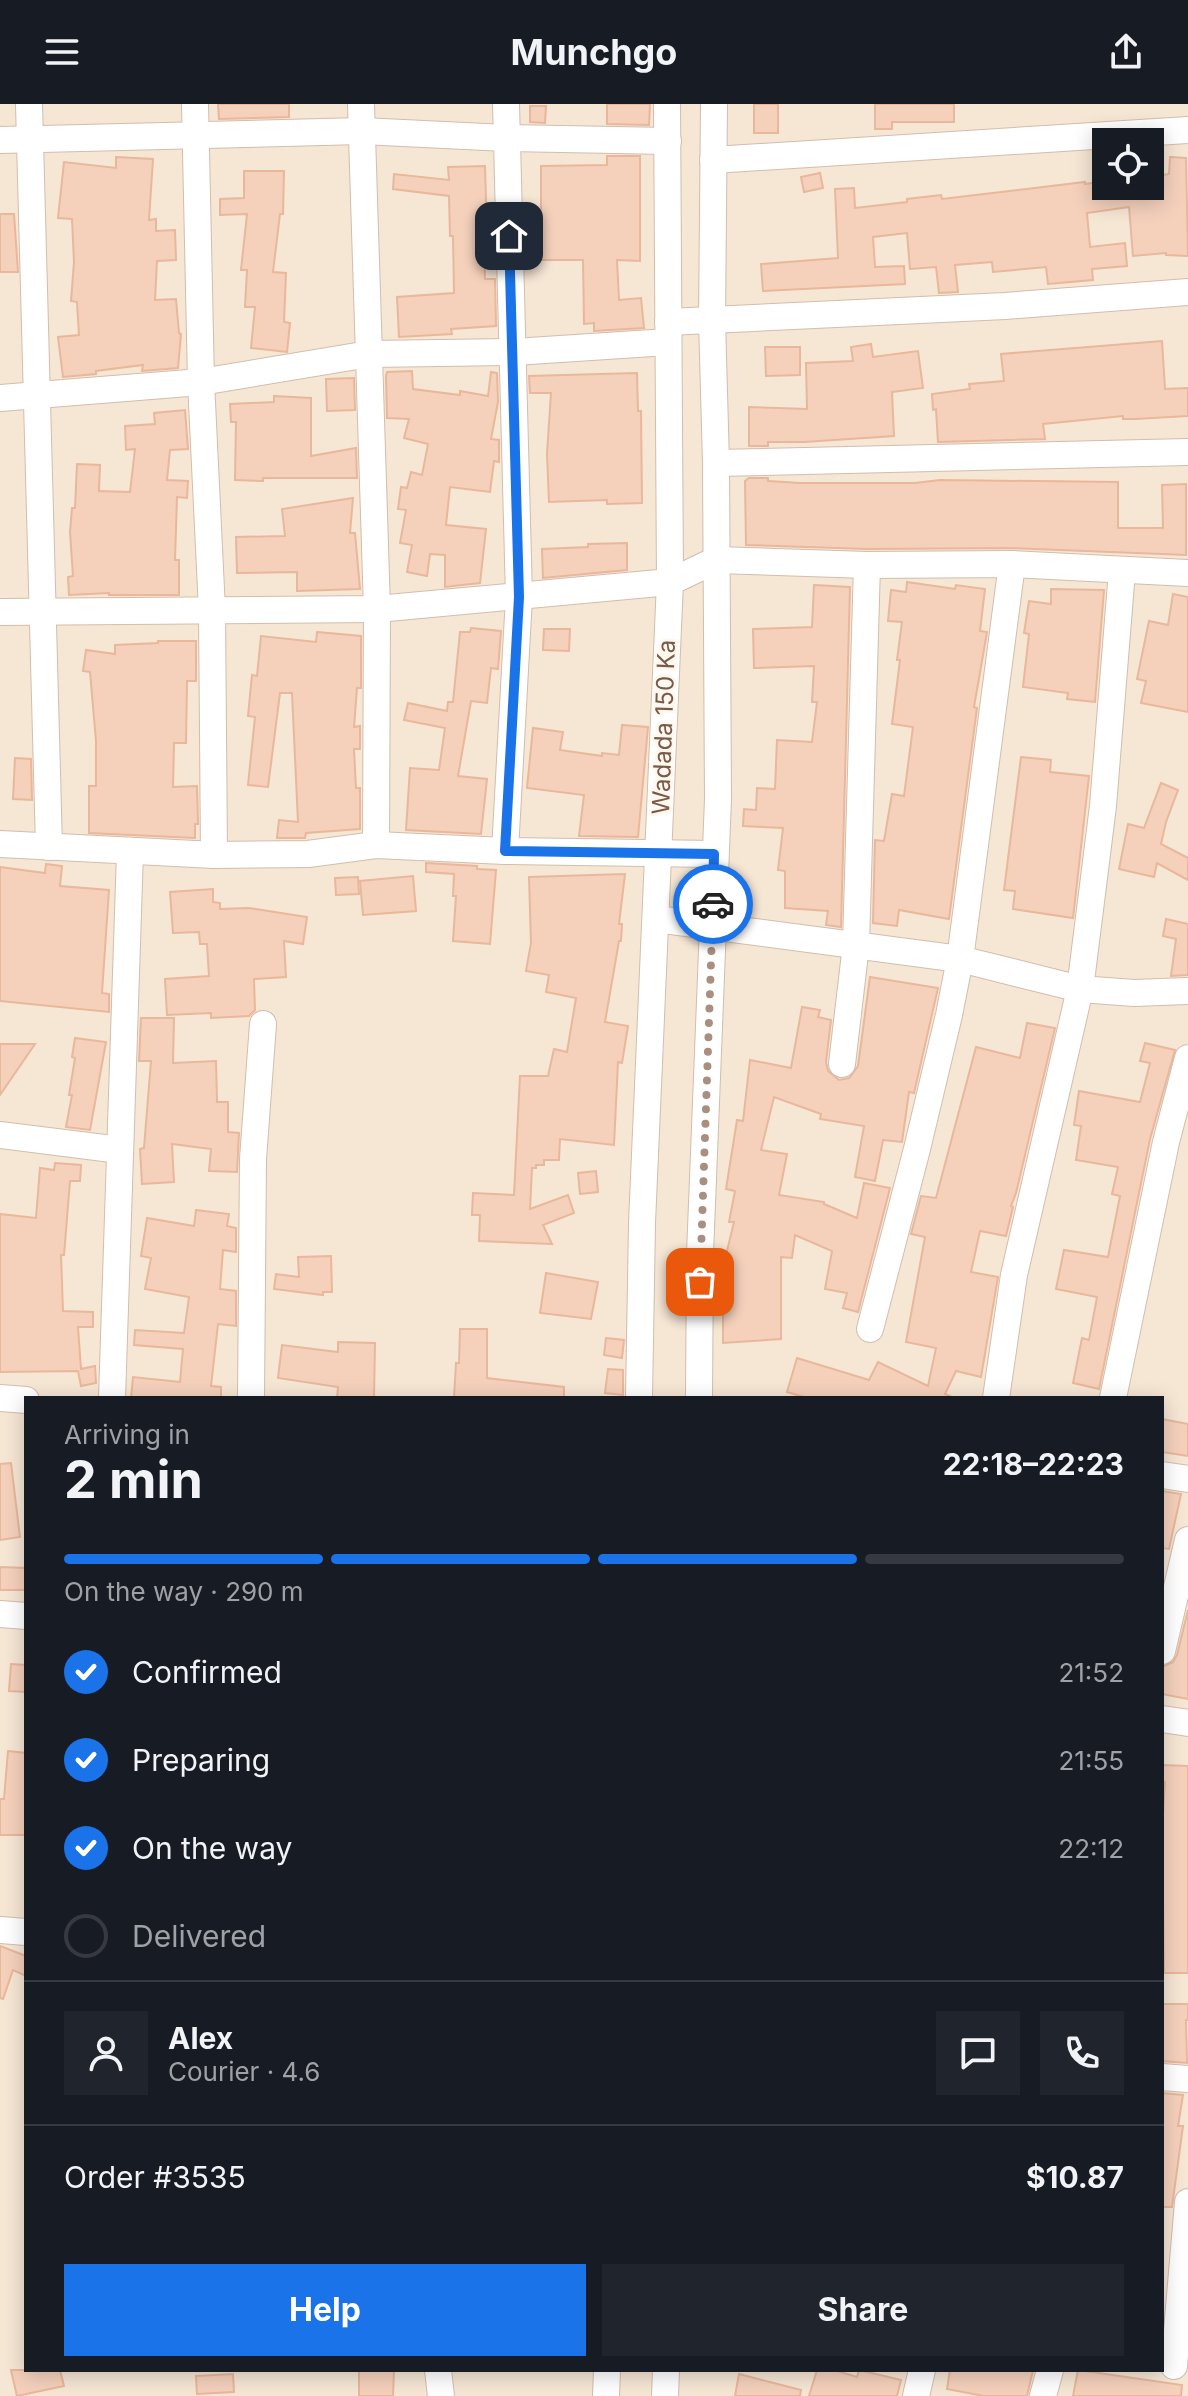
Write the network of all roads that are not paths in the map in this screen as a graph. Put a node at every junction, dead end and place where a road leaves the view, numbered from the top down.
1 (29, 104) edge
2 (195, 104) edge
3 (361, 104) edge
4 (506, 104) edge
5 (667, 104) edge
6 (714, 104) edge
7 (1188, 130) edge
8 (362, 131) junction
9 (194, 136) junction
10 (506, 138) junction
11 (0, 140) edge
12 (29, 140) junction
13 (668, 141) junction
14 (713, 160) junction
15 (1188, 292) edge
16 (712, 321) junction
17 (668, 332) junction
18 (514, 352) junction
19 (369, 354) junction
20 (201, 382) junction
21 (37, 396) junction
22 (0, 398) edge
23 (1188, 452) edge
24 (716, 463) junction
25 (716, 560) junction
26 (1012, 564) junction
27 (867, 565) junction
28 (1122, 571) junction
29 (1188, 573) edge
30 (670, 582) junction
31 (519, 597) junction
32 (377, 609) junction
33 (212, 610) junction
34 (0, 612) edge
35 (44, 612) junction
36 (0, 844) edge
37 (376, 845) junction
38 (49, 847) junction
39 (505, 851) junction
40 (130, 852) junction
41 (659, 852) junction
42 (714, 854) junction
43 (214, 855) junction
44 (656, 919) junction
45 (713, 925) junction
46 (856, 945) junction
47 (960, 959) junction
48 (1080, 989) junction
49 (1188, 991) edge
50 (263, 1024) dead end
51 (1188, 1058) edge
52 (842, 1064) dead end
53 (0, 1135) edge
54 (120, 1150) junction
55 (870, 1329) dead end
56 (112, 1396) edge
57 (251, 1396) edge
58 (639, 1396) edge
59 (699, 1396) edge
60 (998, 1396) edge
61 (1113, 1396) edge
62 (0, 1398) edge
63 (24, 1400) edge
64 (1164, 1475) edge
65 (1188, 1479) edge
66 (1188, 1540) edge
67 (0, 1614) edge
68 (24, 1616) edge
69 (1164, 1642) edge
70 (1164, 1719) edge
71 (1188, 1723) edge
72 (0, 1930) edge
73 (24, 1932) edge
74 (1164, 2077) edge
75 (1188, 2079) edge
76 (1188, 2202) edge
77 (1175, 2365) edge
78 (438, 2372) edge
79 (607, 2372) edge
80 (666, 2372) edge
81 (922, 2372) edge
82 (1049, 2372) edge
83 (441, 2396) edge
84 (606, 2396) edge
85 (665, 2396) edge
86 (916, 2396) edge
87 (1043, 2396) edge

1 - 12 street
2 - 9 street
3 - 8 street
4 - 10 street
5 - 13 street, Wadada 150 Ka
6 - 14 street, Wadada 150 Ka
7 - 14 street
8 - 9 street
8 - 10 street
8 - 19 street
9 - 12 street
9 - 20 street
10 - 13 street
10 - 18 street
11 - 12 street
12 - 21 street
13 - 17 street, Wadada 150 Ka
14 - 16 street, Wadada 150 Ka
15 - 16 street
16 - 17 street
16 - 24 street, Wadada 150 Ka
17 - 18 street
17 - 30 street, Wadada 150 Ka
18 - 19 street
18 - 31 street
19 - 20 street
19 - 32 street
20 - 21 street
20 - 33 street
21 - 22 street
21 - 35 street
23 - 24 street
24 - 25 street, Wadada 150 Ka
25 - 27 street
25 - 30 street
25 - 42 street, Wadada 150 Ka
26 - 27 street
26 - 28 street
26 - 47 street
27 - 46 street
28 - 29 street
28 - 48 street
30 - 31 street
30 - 41 street, Wadada 150 Ka
31 - 32 street
31 - 39 street
32 - 33 street
32 - 37 street
33 - 35 street
33 - 43 street
34 - 35 street
35 - 38 street
36 - 38 street
37 - 39 street
37 - 43 street
38 - 40 street
39 - 41 street
40 - 43 street
40 - 54 street
41 - 42 street
41 - 44 street, Wadada 150 Ka
42 - 45 street, Wadada 150 Ka
44 - 45 street
44 - 58 street, Wadada 150 Ka
45 - 46 street
45 - 59 street, Wadada 150 Ka
46 - 47 street
46 - 52 street
47 - 48 street
47 - 55 street
48 - 49 street
48 - 60 street
50 - 57 street
51 - 61 street
53 - 54 street
54 - 56 street
62 - 63 street
64 - 65 street
66 - 69 street
67 - 68 street
70 - 71 street
72 - 73 street
74 - 75 street
76 - 77 street
78 - 83 street
79 - 84 street
80 - 85 street
81 - 86 street
82 - 87 street

